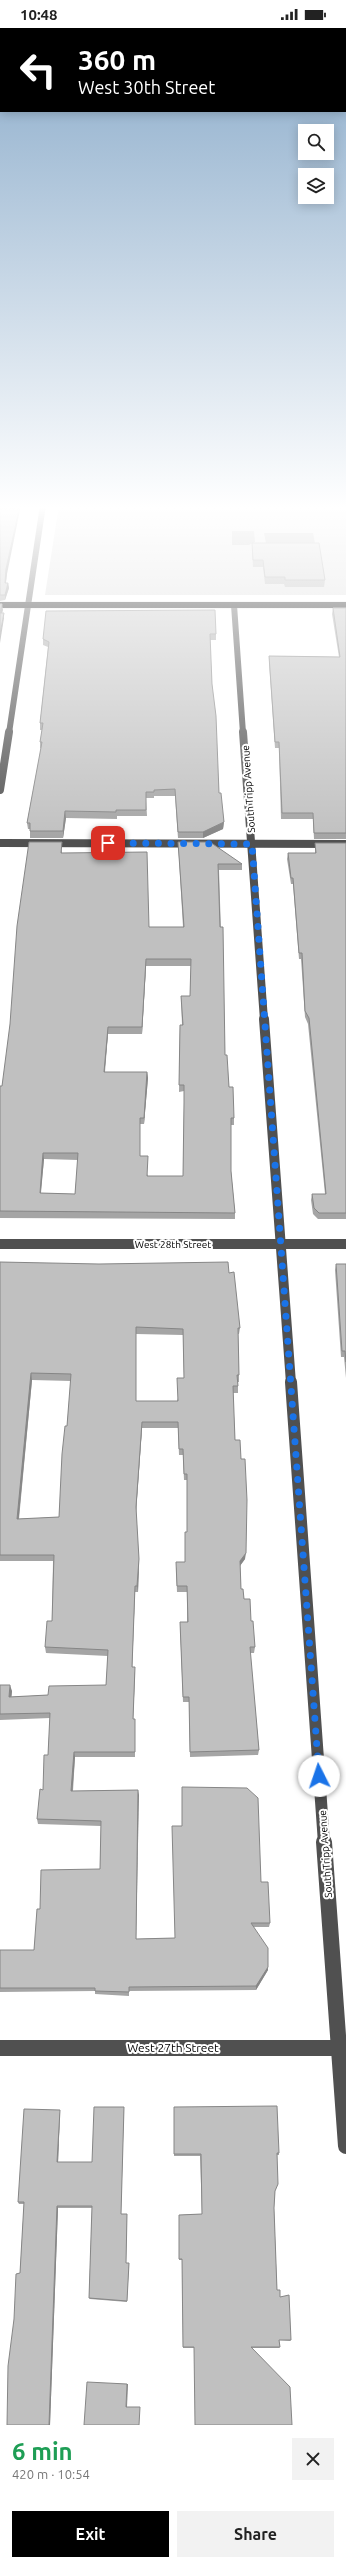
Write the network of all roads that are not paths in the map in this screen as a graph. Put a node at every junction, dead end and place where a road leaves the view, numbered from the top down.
1 (25, 617) edge
2 (235, 617) edge
3 (0, 790) edge
4 (0, 843) edge
5 (252, 844) junction
6 (346, 844) edge
7 (0, 1244) edge
8 (281, 1244) junction
9 (346, 1244) edge
10 (0, 2048) edge
11 (342, 2048) edge
12 (346, 2146) edge

1 - 3 street
2 - 5 street, South Tripp Avenue
4 - 5 street
5 - 6 street
5 - 8 street, South Tripp Avenue
7 - 8 street, West 28th Street
8 - 9 street, West 28th Street
8 - 11 street, South Tripp Avenue
10 - 11 street, West 27th Street
11 - 12 street, South Tripp Avenue

